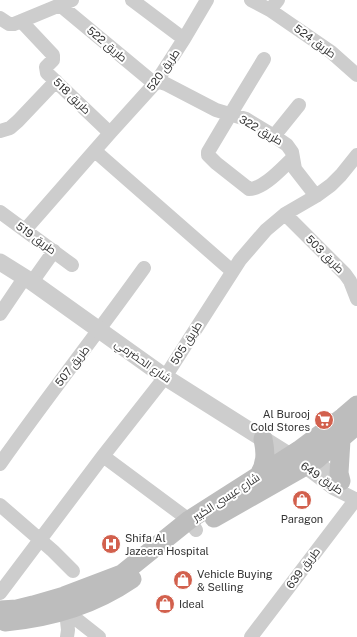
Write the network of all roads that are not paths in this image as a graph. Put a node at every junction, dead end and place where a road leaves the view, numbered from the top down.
1 (207, 0) edge
2 (251, 0) edge
3 (134, 1) edge
4 (66, 2) edge
5 (274, 5) edge
6 (0, 18) edge
7 (22, 21) junction
8 (184, 39) junction
9 (264, 59) dead end
10 (357, 75) edge
11 (56, 81) junction
12 (156, 83) junction
13 (299, 105) dead end
14 (230, 114) junction
15 (0, 132) edge
16 (110, 133) junction
17 (274, 136) junction
18 (95, 151) junction
19 (357, 155) edge
20 (293, 158) junction
21 (316, 196) junction
22 (0, 212) edge
23 (285, 214) junction
24 (25, 230) junction
25 (54, 251) junction
26 (0, 262) edge
27 (72, 265) dead end
28 (144, 268) dead end
29 (232, 271) junction
30 (28, 280) junction
31 (357, 299) edge
32 (0, 314) edge
33 (100, 330) junction
34 (165, 377) junction
35 (357, 404) edge
36 (357, 425) edge
37 (263, 439) junction
38 (341, 440) junction
39 (103, 456) junction
40 (303, 458) junction
41 (0, 464) edge
42 (259, 476) junction
43 (340, 481) junction
44 (356, 500) edge
45 (0, 505) edge
46 (192, 525) junction
47 (39, 540) junction
48 (73, 571) dead end
49 (2, 590) edge
50 (65, 603) junction
51 (7, 610) edge
52 (0, 623) edge
53 (67, 637) edge
54 (99, 637) edge
55 (251, 637) edge

1 - 8 street, طريق 520
2 - 5 street, طريق 524
3 - 8 street
4 - 7 street
4 - 12 street, طريق 522
5 - 10 street, طريق 524
6 - 7 street
7 - 11 street, طريق 518
8 - 12 street, طريق 520
9 - 14 street
11 - 15 street
11 - 16 street, طريق 518
12 - 14 street, طريق 322
12 - 16 street, طريق 520
13 - 17 street
14 - 17 street, طريق 322
14 - 20 street
16 - 18 street, طريق 520
17 - 20 street, طريق 322
18 - 24 street, طريق 520
18 - 29 street
19 - 21 street, طريق 505
20 - 21 street, طريق 322
21 - 23 street, طريق 505
22 - 24 street, طريق 519
23 - 29 street, طريق 505
23 - 31 street, طريق 503
24 - 25 street, طريق 519
25 - 27 street, طريق 519
25 - 30 street
26 - 30 street, شارع الحضرمي
28 - 33 street, طريق 507
29 - 34 street, طريق 505
30 - 32 street
30 - 33 street, شارع الحضرمي
33 - 34 street, شارع الحضرمي
33 - 41 street, طريق 507
34 - 37 street, شارع الحضرمي
34 - 39 street, طريق 505
35 - 40 main road, شارع عيسى الكبير
36 - 38 main road, شارع عيسى الكبير
37 - 40 street, شارع الحضرمي
37 - 42 main road
38 - 40 main road, شارع عيسى الكبير
38 - 43 main road
39 - 46 street
39 - 47 street, طريق 505
40 - 42 main road, شارع عيسى الكبير
40 - 43 street, طريق 649
40 - 44 street, طريق 649
40 - 46 main road, شارع عيسى الكبير
42 - 46 main road, شارع عيسى الكبير
43 - 44 street, طريق 649
44 - 55 street, طريق 639
45 - 47 street
46 - 50 main road, شارع عيسى الكبير
47 - 48 street
47 - 49 street, طريق 505
49 - 51 street, طريق 505
50 - 51 main road, شارع عيسى الكبير
50 - 52 main road, شارع عيسى الكبير
50 - 53 street
50 - 54 street

